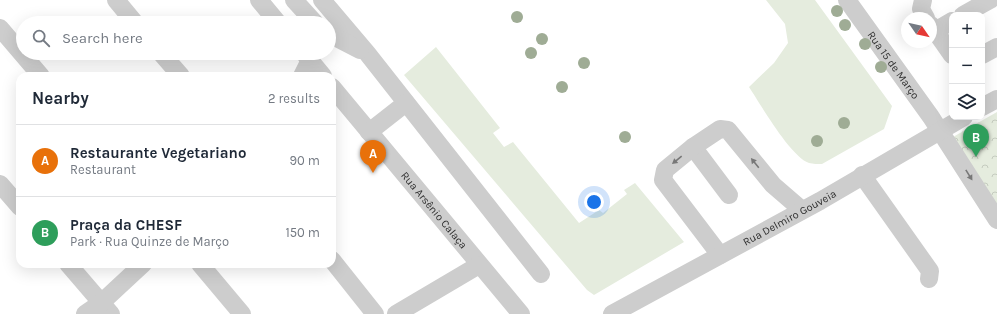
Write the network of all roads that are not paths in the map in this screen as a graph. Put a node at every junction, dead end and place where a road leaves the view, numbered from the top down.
1 (116, 0) edge
2 (260, 0) edge
3 (294, 0) edge
4 (322, 0) edge
5 (847, 0) edge
6 (923, 0) edge
7 (990, 0) edge
8 (922, 12) edge
9 (968, 12) edge
10 (129, 16) edge
11 (273, 16) edge
12 (309, 16) edge
13 (336, 16) edge
14 (336, 16) edge
15 (949, 22) edge
16 (937, 24) edge
17 (0, 28) edge
18 (937, 34) edge
19 (336, 38) edge
20 (16, 47) edge
21 (997, 47) edge
22 (949, 52) edge
23 (367, 53) junction
24 (985, 53) edge
25 (27, 60) edge
26 (167, 60) edge
27 (305, 63) edge
28 (38, 72) edge
29 (178, 72) edge
30 (317, 72) edge
31 (336, 92) edge
32 (997, 99) edge
33 (406, 103) junction
34 (985, 105) edge
35 (958, 120) edge
36 (940, 130) junction
37 (369, 132) junction
38 (693, 147) junction
39 (862, 175) junction
40 (0, 184) edge
41 (729, 195) dead end
42 (16, 202) edge
43 (802, 210) junction
44 (997, 220) edge
45 (720, 255) junction
46 (336, 265) edge
47 (479, 265) junction
48 (71, 268) edge
49 (140, 268) edge
50 (203, 268) edge
51 (541, 274) dead end
52 (929, 279) dead end
53 (106, 308) edge
54 (85, 314) edge
55 (242, 314) edge
56 (375, 314) edge
57 (396, 314) edge
58 (521, 314) edge
59 (612, 314) edge

1 - 10 street
2 - 11 street
3 - 12 street
4 - 14 street
5 - 36 street, Rua 15 de Março
6 - 8 street
7 - 9 street
13 - 23 street
15 - 16 street
17 - 20 street
18 - 22 street
19 - 23 street
21 - 24 street
23 - 33 street
25 - 28 street
26 - 29 street
27 - 30 street
31 - 37 street, Rua Arsênio Calaça
32 - 34 street
33 - 37 street
33 - 51 street
35 - 36 street, Rua Delmiro Gouveia
36 - 39 street, Rua Delmiro Gouveia
36 -> 44 street, Rua 15 de Março
37 - 47 street, Rua Arsênio Calaça
38 - 41 street
43 -> 38 street
38 -> 45 street
39 - 43 street, Rua Delmiro Gouveia
39 - 52 street
40 - 42 street
43 - 45 street, Rua Delmiro Gouveia
45 - 59 street, Rua Delmiro Gouveia
46 - 56 street
47 - 57 street
47 - 58 street, Rua Arsênio Calaça
48 - 53 street
49 - 53 street
50 - 55 street
53 - 54 street

